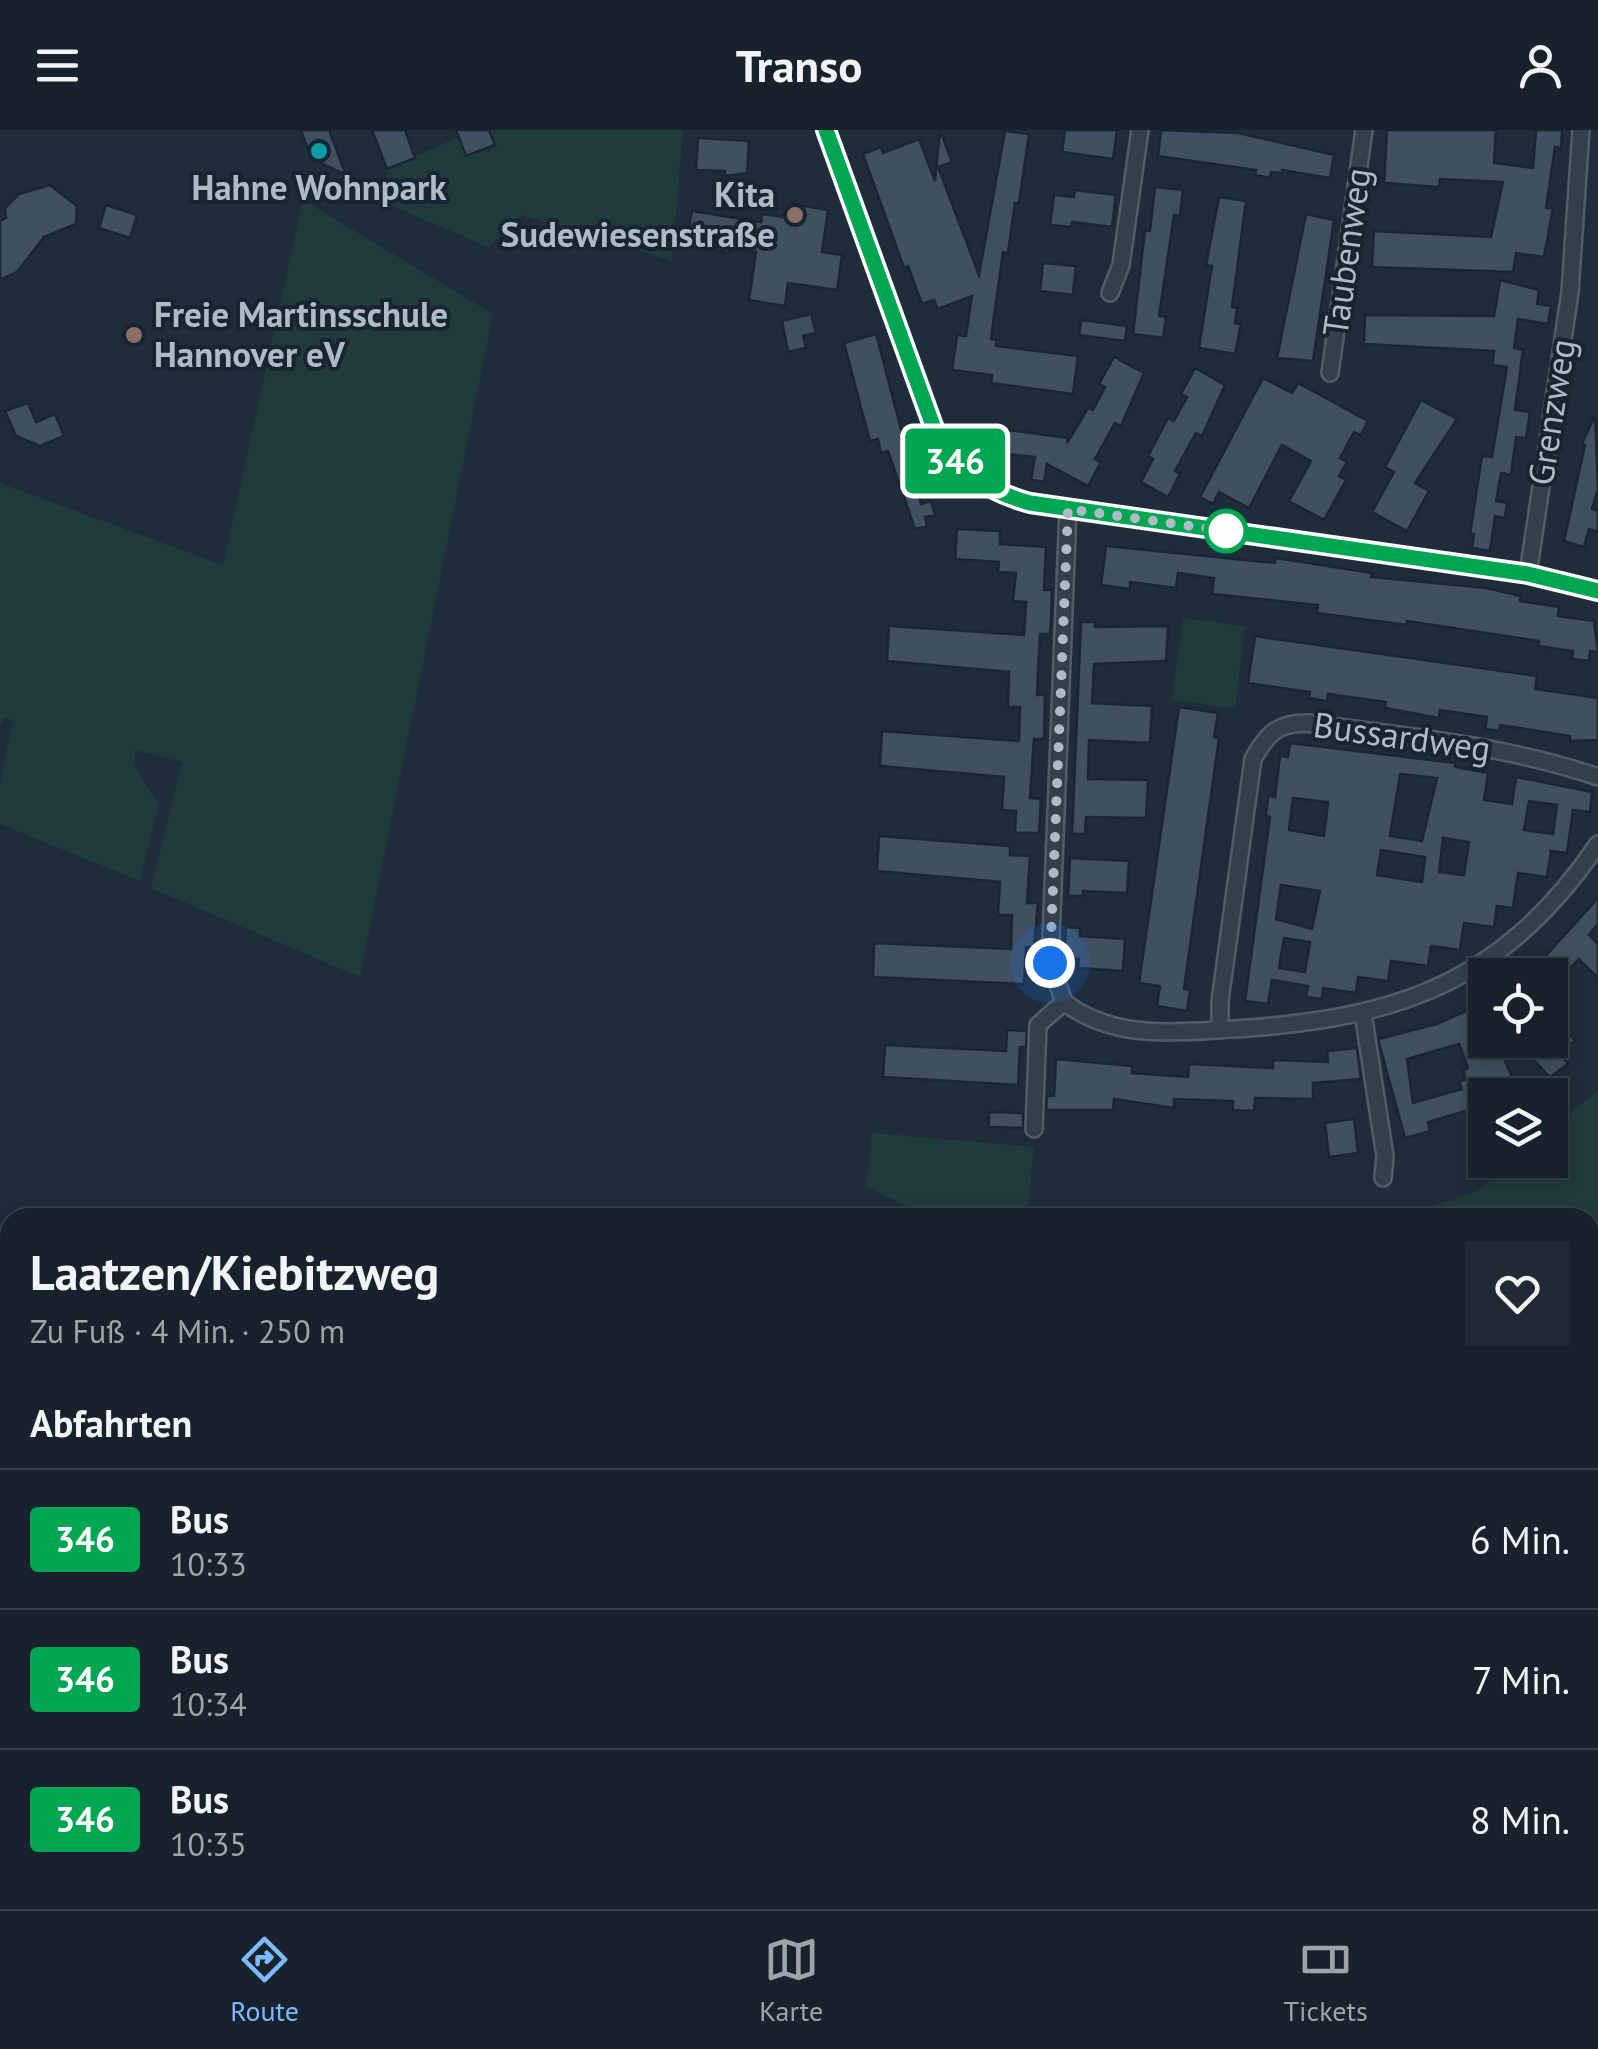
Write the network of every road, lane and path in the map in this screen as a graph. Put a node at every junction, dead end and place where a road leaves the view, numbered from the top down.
1 (826, 130) edge
2 (1140, 130) edge
3 (1364, 130) edge
4 (1580, 130) edge
5 (1110, 293) dead end
6 (1330, 374) dead end
7 (1068, 509) junction
8 (1528, 574) junction
9 (1598, 590) edge
10 (1598, 777) edge
11 (1598, 844) edge
12 (1064, 1002) junction
13 (1363, 1013) junction
14 (1220, 1030) junction
15 (1034, 1129) dead end
16 (1384, 1178) dead end

1 - 7 street
2 - 5 street
3 - 6 street, Taubenweg
4 - 8 street, Grenzweg
7 - 8 street
7 - 12 street
8 - 9 street
10 - 14 street, Bussardweg
11 - 13 street
12 - 14 street
12 - 15 street
13 - 14 street
13 - 16 street

